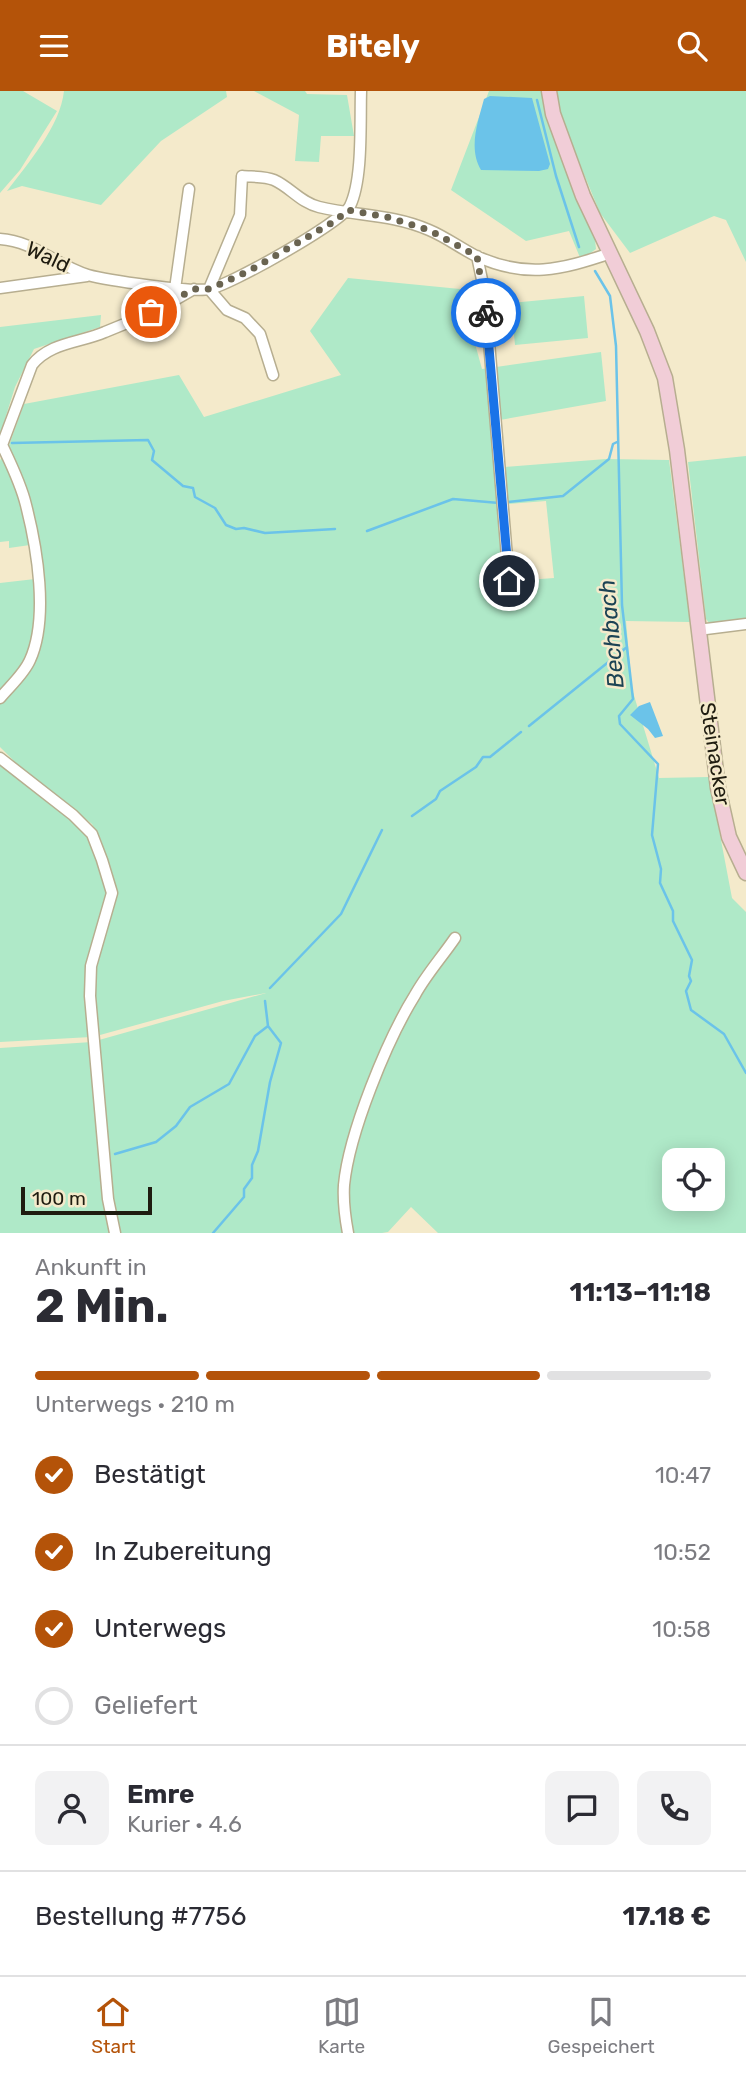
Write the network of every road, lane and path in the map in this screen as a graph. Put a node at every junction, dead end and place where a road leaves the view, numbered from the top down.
1 (361, 91) edge
2 (549, 91) edge
3 (189, 189) dead end
4 (348, 210) junction
5 (0, 239) edge
6 (611, 253) junction
7 (477, 256) junction
8 (89, 275) junction
9 (0, 289) edge
10 (175, 289) junction
11 (194, 289) junction
12 (209, 289) junction
13 (273, 375) dead end
14 (509, 581) dead end
15 (746, 624) edge
16 (698, 630) junction
17 (0, 698) edge
18 (0, 758) edge
19 (746, 873) edge
20 (455, 939) dead end
21 (115, 1233) edge
22 (348, 1233) edge

1 - 4 street
2 - 6 main road, Steinacker
3 - 10 street
4 - 7 street
4 - 12 street
4 - 12 street
5 - 8 street, Wald
6 - 7 street
6 - 16 main road, Steinacker
7 - 14 street
8 - 9 street, Wald
8 - 10 street
10 - 11 street
11 - 12 street
11 - 17 street
12 - 13 street
15 - 16 street
16 - 19 main road, Steinacker
18 - 21 street
20 - 22 street

